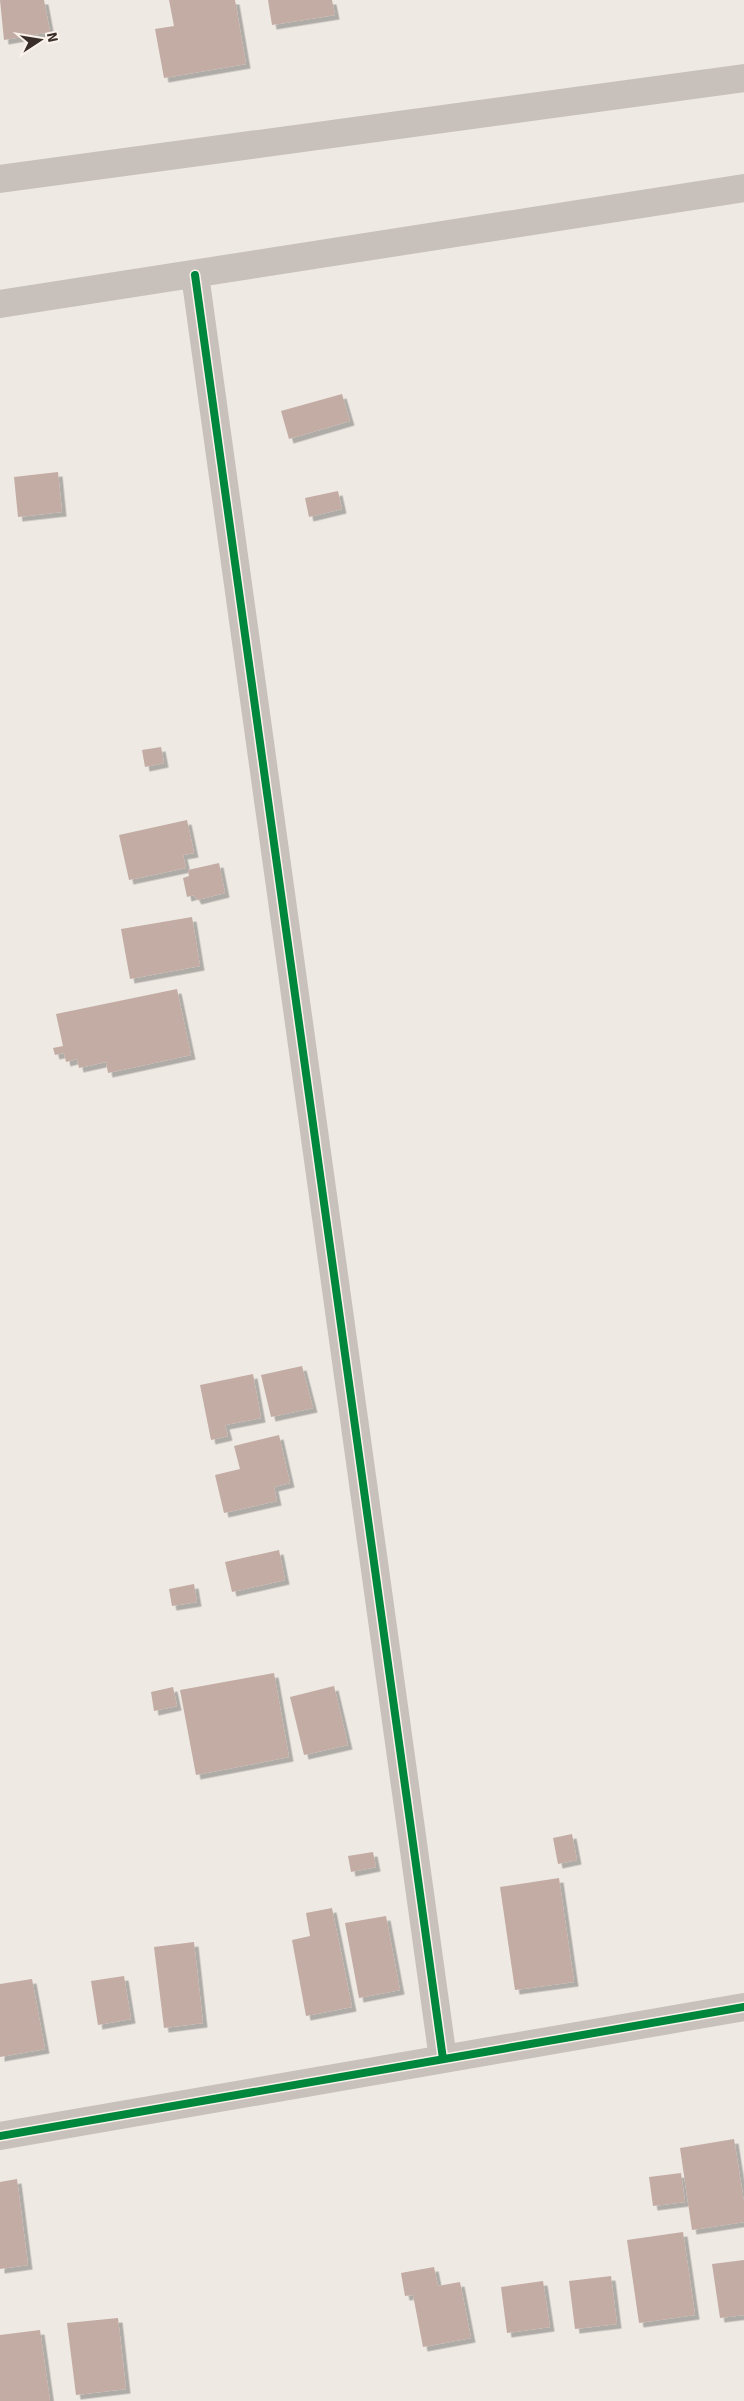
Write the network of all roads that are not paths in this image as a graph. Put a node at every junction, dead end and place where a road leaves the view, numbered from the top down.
1 (744, 78) edge
2 (0, 179) edge
3 (744, 188) edge
4 (196, 275) junction
5 (0, 304) edge
6 (744, 2008) edge
7 (443, 2060) junction
8 (0, 2136) edge

1 - 2 street
3 - 4 street
4 - 5 street
4 - 7 street
6 - 7 street
7 - 8 street

